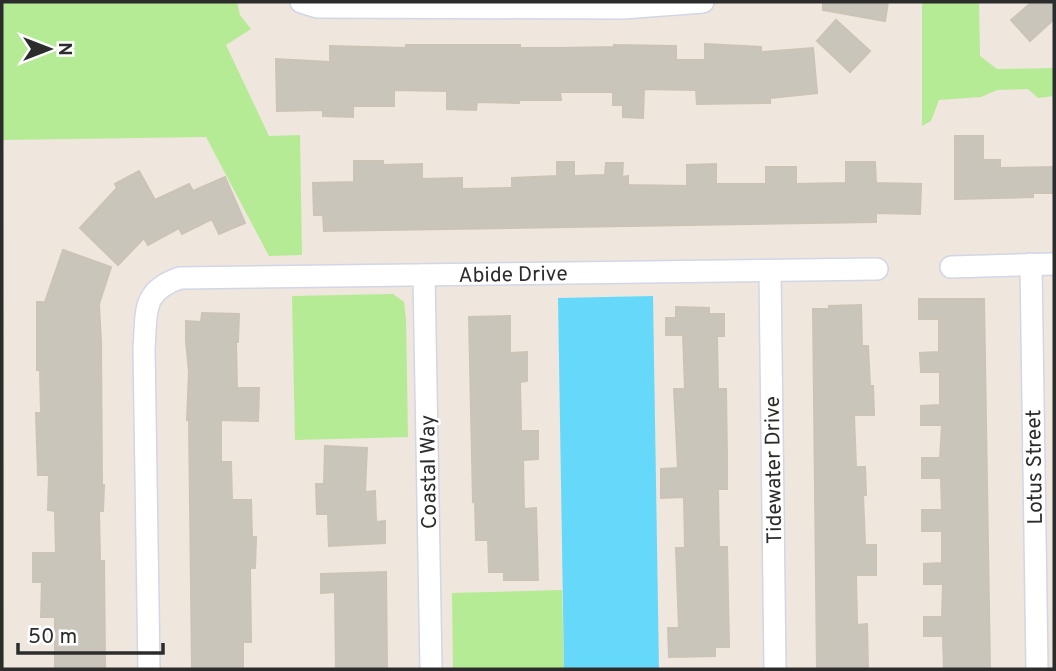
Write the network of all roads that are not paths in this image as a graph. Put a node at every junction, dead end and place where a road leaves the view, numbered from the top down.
1 (301, 2) edge
2 (703, 2) edge
3 (533, 4) edge
4 (1031, 264) junction
5 (1054, 264) edge
6 (951, 267) dead end
7 (877, 269) dead end
8 (770, 271) junction
9 (424, 275) junction
10 (149, 669) edge
11 (431, 669) edge
12 (775, 669) edge
13 (1037, 669) edge

1 - 3 street
2 - 3 street
4 - 5 street
4 - 6 street
4 - 13 street, Lotus Street
7 - 8 street, Abide Drive
8 - 9 street, Abide Drive
8 - 12 street, Tidewater Drive
9 - 10 street, Abide Drive
9 - 11 street, Coastal Way

